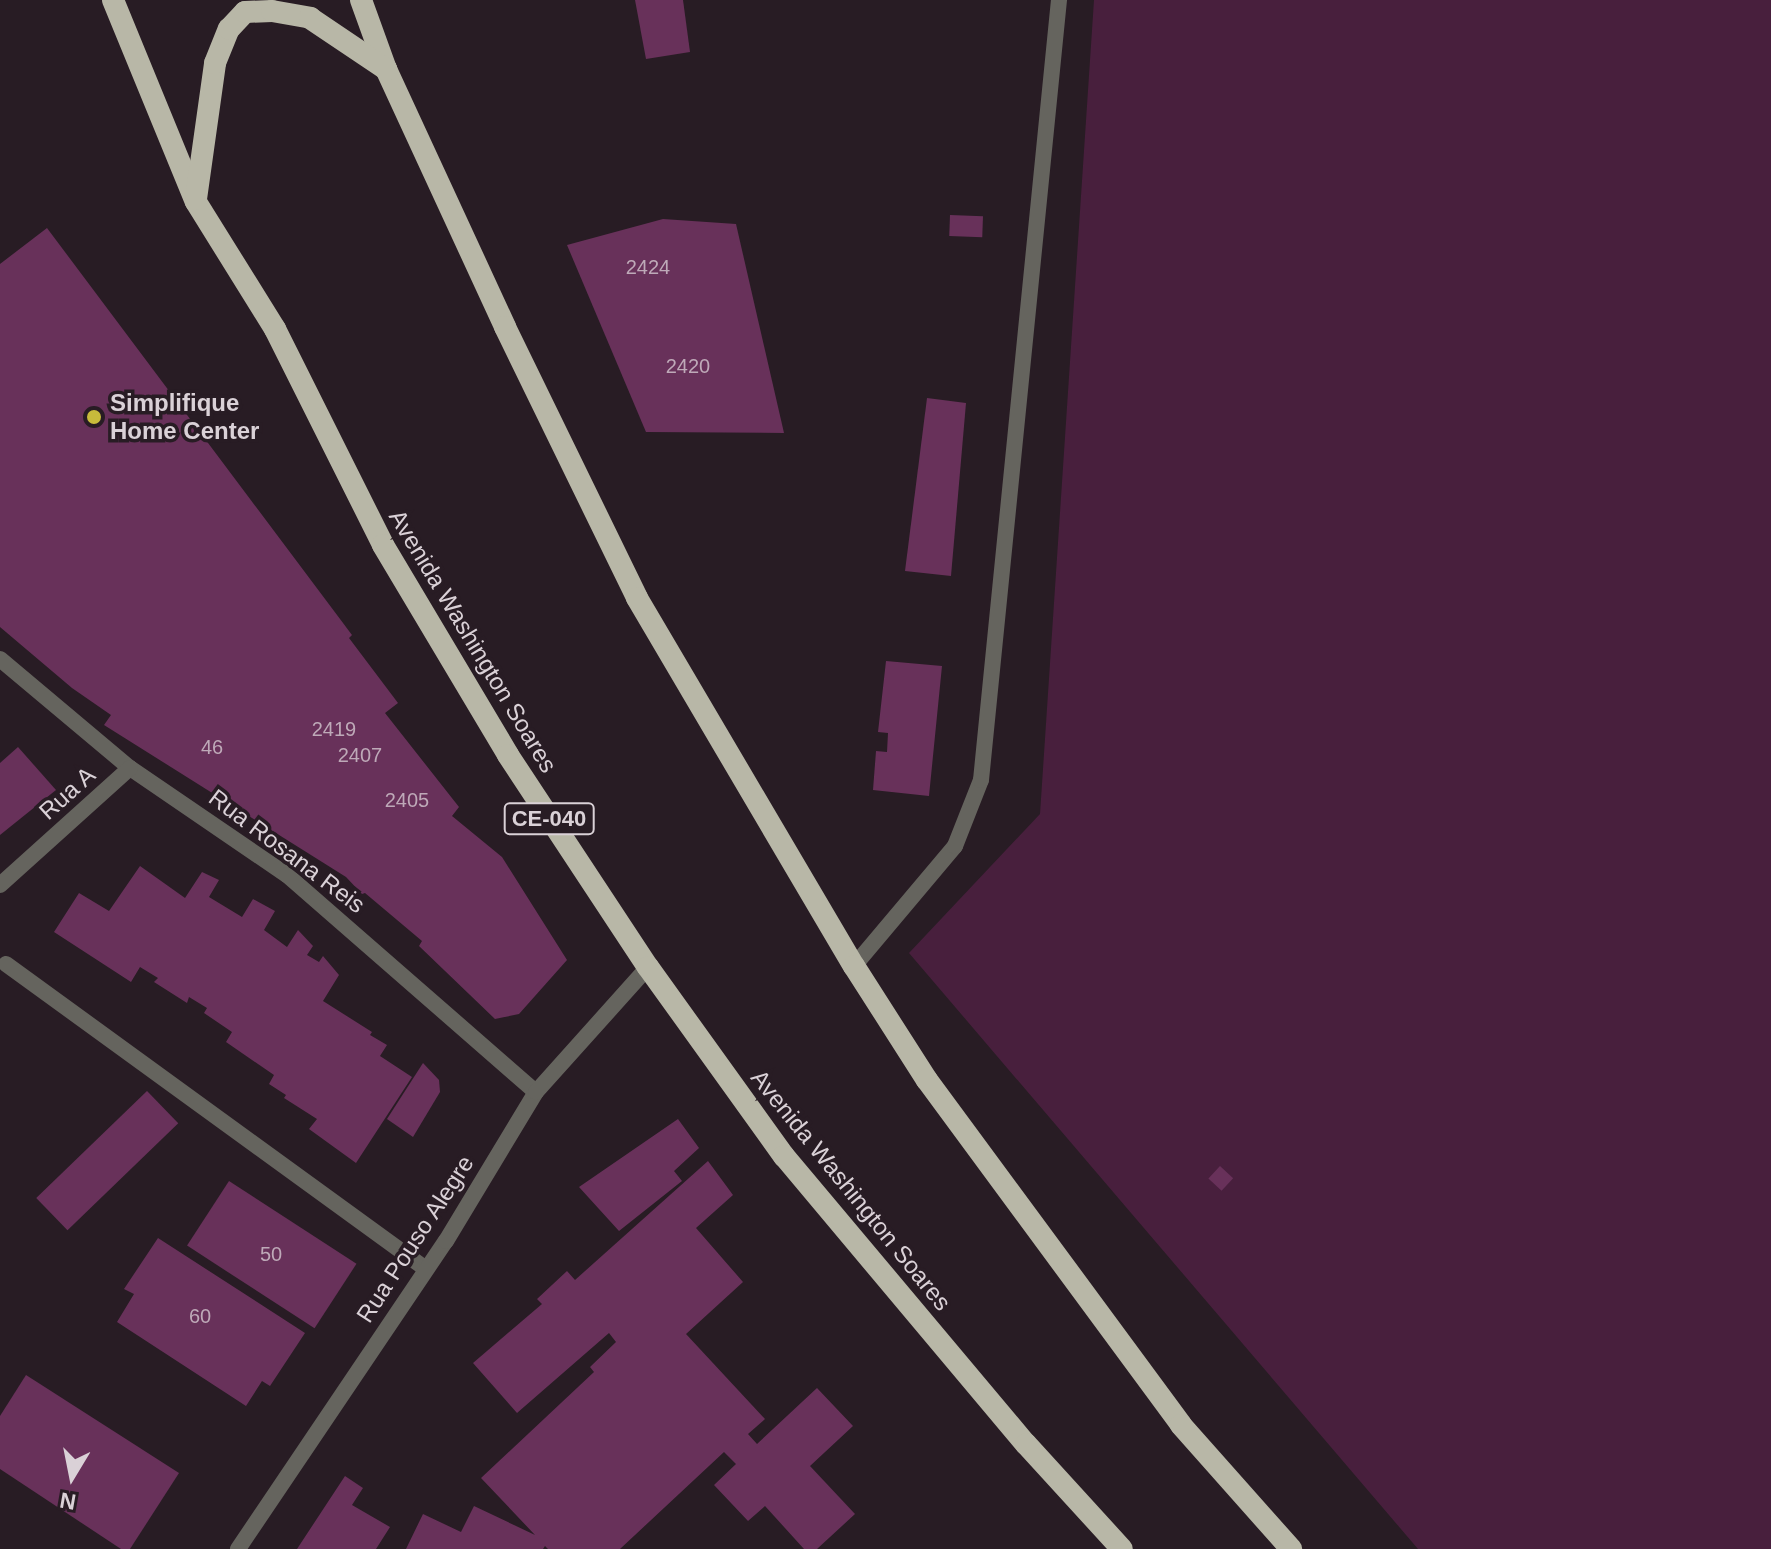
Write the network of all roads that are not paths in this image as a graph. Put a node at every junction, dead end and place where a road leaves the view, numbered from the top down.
1 (113, 0) edge
2 (361, 0) edge
3 (1059, 0) edge
4 (386, 69) junction
5 (196, 202) junction
6 (0, 659) edge
7 (130, 768) junction
8 (0, 885) edge
9 (6, 964) dead end
10 (854, 966) junction
11 (648, 967) junction
12 (536, 1092) junction
13 (426, 1269) junction
14 (238, 1549) edge
15 (1122, 1549) edge
16 (1291, 1549) edge

1 - 5 highway, Avenida Washington Soares / CE-040
2 - 4 highway
3 - 10 street
4 - 5 highway
4 - 10 highway
5 - 11 highway, Avenida Washington Soares / CE-040
6 - 7 street, Rua Rosana Reis
7 - 8 street, Rua A
7 - 12 street, Rua Rosana Reis
9 - 13 street
10 - 16 highway
11 - 12 street, Rua Pouso Alegre
11 - 15 highway, Avenida Washington Soares / CE-040
12 - 13 street, Rua Pouso Alegre
13 - 14 street, Rua Pouso Alegre

